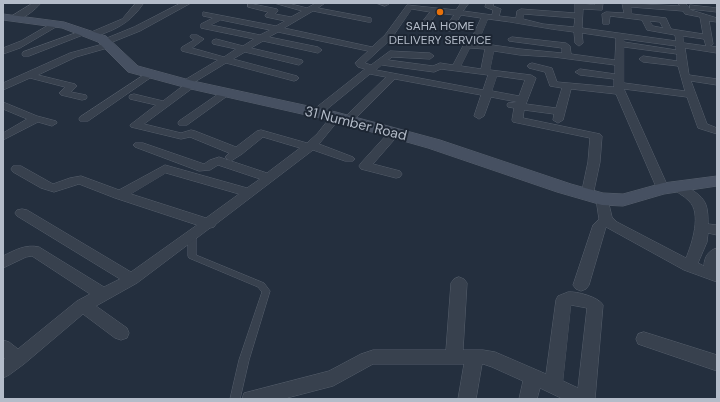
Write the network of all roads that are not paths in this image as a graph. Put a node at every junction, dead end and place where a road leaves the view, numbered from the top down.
1 (37, 3) edge
2 (187, 3) edge
3 (278, 3) edge
4 (321, 3) edge
5 (465, 3) edge
6 (490, 3) edge
7 (599, 3) edge
8 (139, 4) dead end
9 (626, 4) edge
10 (251, 5) dead end
11 (422, 6) edge
12 (683, 6) edge
13 (711, 7) edge
14 (579, 8) edge
15 (311, 10) junction
16 (435, 10) junction
17 (458, 13) junction
18 (206, 14) dead end
19 (628, 15) junction
20 (9, 17) edge
21 (220, 17) junction
22 (485, 17) junction
23 (314, 18) dead end
24 (495, 18) junction
25 (645, 18) junction
26 (705, 18) junction
27 (294, 20) junction
28 (368, 20) dead end
29 (717, 20) edge
30 (606, 22) dead end
31 (425, 23) dead end
32 (57, 24) junction
33 (515, 28) junction
34 (278, 29) junction
35 (318, 29) dead end
36 (448, 29) dead end
37 (652, 29) junction
38 (578, 30) junction
39 (667, 31) junction
40 (606, 33) junction
41 (679, 33) junction
42 (194, 37) dead end
43 (707, 37) junction
44 (263, 38) junction
45 (97, 39) junction
46 (619, 39) junction
47 (216, 42) dead end
48 (579, 43) dead end
49 (473, 44) junction
50 (70, 45) dead end
51 (717, 45) edge
52 (490, 48) junction
53 (681, 48) junction
54 (246, 49) junction
55 (318, 50) dead end
56 (375, 50) junction
57 (717, 50) edge
58 (510, 51) junction
59 (3, 52) edge
60 (81, 52) junction
61 (26, 54) dead end
62 (430, 56) dead end
63 (567, 56) junction
64 (643, 59) dead end
65 (226, 61) junction
66 (299, 62) dead end
67 (619, 63) junction
68 (682, 64) junction
69 (532, 66) dead end
70 (373, 67) junction
71 (456, 68) junction
72 (489, 72) junction
73 (580, 72) dead end
74 (150, 74) junction
75 (28, 75) junction
76 (392, 77) junction
77 (467, 77) dead end
78 (685, 77) junction
79 (294, 78) dead end
80 (717, 82) edge
81 (188, 84) junction
82 (567, 86) junction
83 (3, 87) edge
84 (620, 87) junction
85 (227, 92) junction
86 (458, 93) junction
87 (82, 97) dead end
88 (134, 97) dead end
89 (486, 97) junction
90 (692, 99) junction
91 (522, 103) junction
92 (164, 104) junction
93 (3, 105) edge
94 (317, 112) junction
95 (560, 112) junction
96 (479, 116) dead end
97 (342, 118) junction
98 (36, 119) junction
99 (84, 119) dead end
100 (52, 123) dead end
101 (183, 123) dead end
102 (556, 128) junction
103 (717, 131) edge
104 (394, 133) junction
105 (3, 137) edge
106 (139, 145) dead end
107 (310, 146) junction
108 (238, 152) junction
109 (349, 159) dead end
110 (225, 163) junction
111 (17, 169) dead end
112 (396, 174) dead end
113 (269, 178) junction
114 (717, 181) edge
115 (678, 187) junction
116 (663, 190) junction
117 (249, 193) junction
118 (120, 195) junction
119 (587, 195) junction
120 (602, 199) junction
121 (22, 213) dead end
122 (606, 221) junction
123 (209, 224) junction
124 (702, 228) junction
125 (717, 230) edge
126 (192, 236) junction
127 (717, 253) edge
128 (3, 263) edge
129 (689, 266) junction
130 (715, 276) edge
131 (132, 279) junction
132 (459, 283) dead end
133 (581, 285) dead end
134 (103, 294) junction
135 (83, 305) junction
136 (121, 333) dead end
137 (644, 339) dead end
138 (3, 347) edge
139 (454, 357) junction
140 (474, 358) junction
141 (18, 359) junction
142 (717, 363) edge
143 (3, 370) edge
144 (533, 377) junction
145 (553, 386) junction
146 (235, 399) edge
147 (251, 399) edge
148 (467, 399) edge
149 (528, 399) edge
150 (582, 399) edge
151 (586, 399) edge

1 - 20 street
2 - 45 street
3 - 15 street
4 - 15 street
5 - 17 street
6 - 24 street
7 - 14 street
8 - 45 street
9 - 12 street
9 - 19 street
10 - 27 street
11 - 16 street
11 - 56 street
12 - 13 street
12 - 26 street
14 - 33 street
14 - 38 street
15 - 27 street
15 - 28 street
16 - 17 street
16 - 31 street
17 - 22 street
17 - 36 street
18 - 21 street
19 - 25 street
19 - 30 street
20 - 32 main road, 31 Number Road
21 - 34 street
21 - 44 street
22 - 24 street
22 - 49 street
23 - 27 street
24 - 33 street
25 - 37 street
25 - 39 street
26 - 29 street
26 - 43 street
27 - 34 street
27 - 35 street
32 - 45 main road, 31 Number Road
32 - 59 street
33 - 38 street
33 - 58 street
33 - 63 street
34 - 44 street
34 - 56 street
37 - 39 street
37 - 40 street
38 - 40 street
38 - 48 street
39 - 41 street
40 - 46 street
41 - 43 street
41 - 53 street
42 - 65 street
43 - 51 street
44 - 54 street
44 - 55 street
45 - 60 street
45 - 61 street
45 - 74 main road, 31 Number Road
46 - 53 street
46 - 67 street
47 - 54 street
49 - 52 street
49 - 71 street
50 - 60 street
52 - 58 street
52 - 72 street
53 - 57 street
53 - 68 street
54 - 65 street
54 - 66 street
56 - 70 street
58 - 63 street
60 - 75 street
62 - 70 street
63 - 67 street
64 - 68 street
65 - 79 street
65 - 81 street
67 - 84 street
68 - 78 street
69 - 82 street
70 - 71 street
70 - 76 street
70 - 94 street
71 - 72 street
72 - 89 street
72 - 91 street
73 - 84 street
74 - 81 main road, 31 Number Road
74 - 99 street
75 - 83 street
75 - 87 street
76 - 86 street
76 - 97 street
77 - 86 street
78 - 80 street
78 - 90 street
81 - 85 main road, 31 Number Road
81 - 92 street
82 - 84 street
82 - 95 street
84 - 90 street
84 - 116 street
85 - 94 main road, 31 Number Road
85 - 101 street
86 - 89 street
88 - 92 street
89 - 91 street
89 - 96 street
90 - 103 street
91 - 95 street
91 - 102 street
92 - 108 street
93 - 98 street
94 - 97 main road, 31 Number Road
95 - 102 street
97 - 104 main road, 31 Number Road
97 - 107 street
98 - 100 street
98 - 105 street
102 - 119 street
104 - 112 street
104 - 119 main road, 31 Number Road
106 - 110 street
107 - 108 street
107 - 109 street
107 - 113 street
108 - 110 street
110 - 113 street
111 - 118 street
113 - 117 street
114 - 115 main road, 31 Number Road
115 - 116 main road, 31 Number Road
115 - 124 street
116 - 120 main road, 31 Number Road
117 - 118 street
117 - 123 street
118 - 123 street
119 - 120 main road, 31 Number Road
120 - 122 street
121 - 131 street
122 - 129 street
122 - 133 street
123 - 126 street
124 - 125 street
124 - 129 street
126 - 131 street
126 - 146 lane
127 - 130 street
128 - 134 street
129 - 130 street
131 - 134 street
132 - 139 street
134 - 135 street
135 - 136 street
135 - 141 street
137 - 142 street
138 - 141 street
139 - 140 street
139 - 147 street
140 - 144 street
140 - 148 street
141 - 143 street
144 - 145 street
144 - 149 street
145 - 150 street
145 - 151 street

